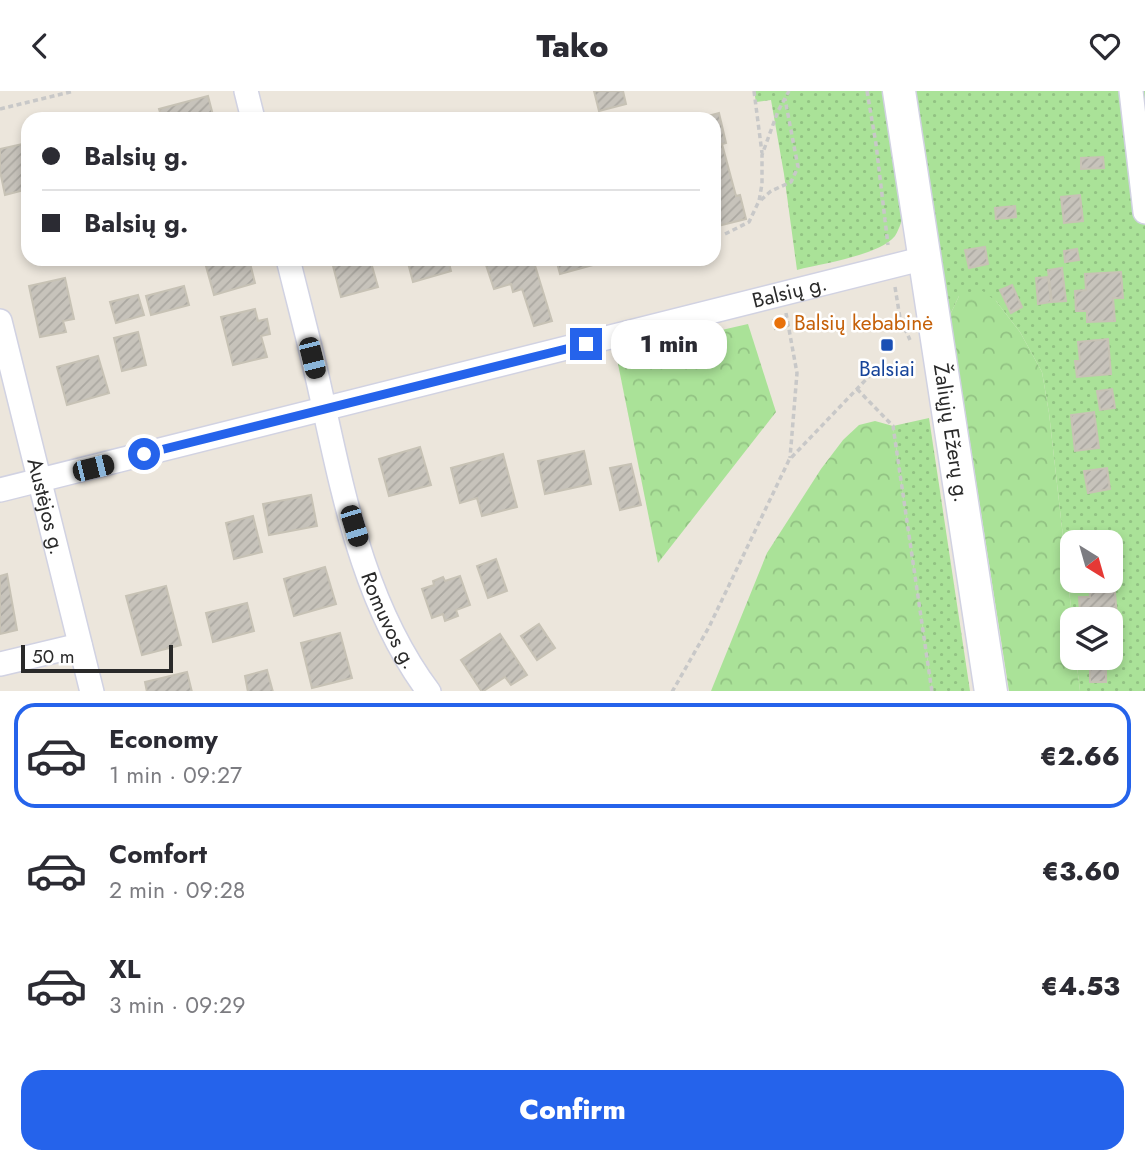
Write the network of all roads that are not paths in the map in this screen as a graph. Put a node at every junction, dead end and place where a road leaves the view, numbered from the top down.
1 (246, 91) edge
2 (899, 91) edge
3 (1131, 91) edge
4 (251, 112) edge
5 (1145, 212) edge
6 (925, 258) junction
7 (290, 266) edge
8 (0, 321) edge
9 (324, 408) junction
10 (41, 481) junction
11 (0, 491) edge
12 (80, 645) junction
13 (0, 664) edge
14 (92, 691) edge
15 (429, 691) edge
16 (991, 691) edge

1 - 4 street
2 - 6 main road, Žaliųjų Ežerų g.
3 - 5 street
6 - 9 street, Balsių g.
6 - 16 main road, Žaliųjų Ežerų g.
7 - 9 street, Romuvos g.
8 - 10 street, Austėjos g.
9 - 10 street, Balsių g.
9 - 15 street, Romuvos g.
10 - 11 street, Balsių g.
10 - 12 street, Austėjos g.
12 - 13 street
12 - 14 street, Austėjos g.

